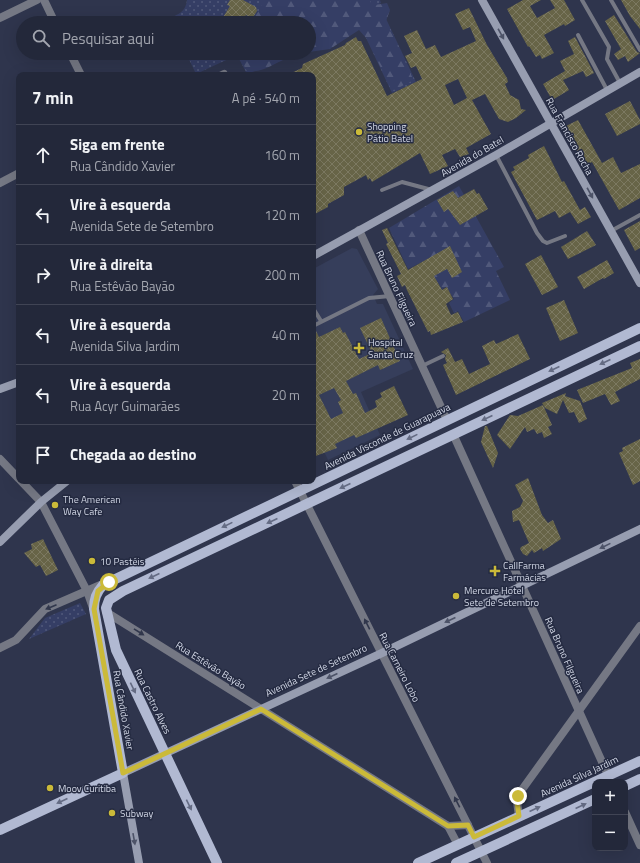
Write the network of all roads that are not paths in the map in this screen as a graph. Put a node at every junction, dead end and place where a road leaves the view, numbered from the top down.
1 (36, 0) edge
2 (44, 0) edge
3 (482, 0) edge
4 (582, 0) edge
5 (611, 0) edge
6 (52, 16) edge
7 (0, 18) edge
8 (578, 35) dead end
9 (640, 50) edge
10 (74, 60) edge
11 (80, 72) edge
12 (640, 72) edge
13 (620, 83) junction
14 (607, 90) junction
15 (551, 122) junction
16 (496, 155) junction
17 (16, 175) edge
18 (0, 183) edge
19 (382, 190) dead end
20 (432, 190) junction
21 (640, 215) edge
22 (359, 230) junction
23 (611, 231) junction
24 (565, 236) dead end
25 (316, 254) edge
26 (640, 283) edge
27 (390, 296) junction
28 (316, 313) edge
29 (321, 321) junction
30 (316, 324) edge
31 (640, 328) edge
32 (640, 346) edge
33 (443, 356) dead end
34 (422, 366) junction
35 (16, 383) edge
36 (0, 389) edge
37 (447, 420) junction
38 (453, 434) junction
39 (0, 459) edge
40 (337, 473) junction
41 (16, 476) edge
42 (365, 476) junction
43 (316, 480) edge
44 (24, 484) edge
45 (63, 484) edge
46 (297, 486) edge
47 (41, 502) junction
48 (307, 504) junction
49 (640, 529) edge
50 (0, 542) edge
51 (117, 578) junction
52 (522, 586) junction
53 (87, 591) junction
54 (94, 609) junction
55 (106, 612) junction
56 (640, 626) edge
57 (0, 648) edge
58 (382, 653) junction
59 (261, 709) junction
60 (579, 710) junction
61 (165, 754) junction
62 (640, 761) edge
63 (123, 773) junction
64 (608, 775) junction
65 (640, 779) edge
66 (628, 785) edge
67 (592, 800) edge
68 (626, 815) edge
69 (519, 816) junction
70 (468, 825) junction
71 (448, 826) junction
72 (0, 830) edge
73 (474, 837) junction
74 (458, 845) junction
75 (640, 845) edge
76 (481, 851) junction
77 (139, 863) edge
78 (217, 863) edge
79 (418, 863) edge
80 (456, 863) edge
81 (487, 863) edge

1 - 7 street
2 - 6 street
3 -> 15 main road, Rua Francisco Rocha
4 - 13 lane
5 - 9 lane
8 - 14 lane
10 - 11 street
12 - 13 main road, Avenida do Batel
13 - 14 main road, Avenida do Batel
14 - 15 main road, Avenida do Batel
15 - 16 main road, Avenida do Batel
15 -> 23 main road, Rua Francisco Rocha
16 - 20 main road, Avenida do Batel
16 - 24 lane
17 - 18 street
19 - 20 lane
20 - 22 main road, Avenida do Batel
21 - 23 lane
22 - 25 main road, Avenida do Batel
22 - 27 street, Rua Bruno Filgueira
23 - 26 main road, Rua Francisco Rocha
27 - 29 lane
27 - 34 street, Rua Bruno Filgueira
28 - 29 lane
29 - 30 lane
31 -> 37 main road, Avenida Visconde de Guarapuava
32 -> 38 main road
33 - 34 lane
34 - 37 street, Rua Bruno Filgueira
35 - 36 main road
37 -> 40 main road, Avenida Visconde de Guarapuava
38 - 42 main road
38 - 52 street, Rua Bruno Filgueira
39 - 41 street
40 - 42 main road
40 - 43 main road, Avenida Visconde de Guarapuava
42 -> 48 main road
44 - 47 street, Rua Cândido Xavier
45 - 47 main road
46 - 48 street, Rua Carneiro Lobo
46 -> 51 main road, Avenida Visconde de Guarapuava
47 - 50 main road
47 - 53 street, Rua Cândido Xavier
48 -> 55 main road
58 -> 48 street, Rua Carneiro Lobo
49 -> 52 main road, Avenida Sete de Setembro
51 - 53 street, Avenida Visconde de Guarapuava
51 - 54 main road, Rua Cândido Xavier
52 -> 58 main road, Avenida Sete de Setembro
52 - 60 street, Rua Bruno Filgueira
53 - 54 street, Rua Cândido Xavier
53 -> 57 street, Avenida Visconde de Guarapuava
54 - 63 main road, Rua Cândido Xavier
55 -> 59 street, Rua Estêvão Bayão
55 -> 61 main road, Rua Castro Alves
56 - 60 street
58 -> 59 main road, Avenida Sete de Setembro
70 -> 58 street, Rua Carneiro Lobo
59 - 61 main road, Avenida Sete de Setembro
59 - 71 street, Rua Estêvão Bayão
60 - 64 street, Rua Bruno Filgueira
60 - 69 street
61 - 63 main road, Avenida Sete de Setembro
61 -> 78 main road, Rua Castro Alves
62 - 64 main road, Avenida Silva Jardim
63 -> 72 main road, Avenida Sete de Setembro
63 -> 77 main road, Rua Cândido Xavier
69 -> 64 main road, Avenida Silva Jardim
65 - 66 main road
76 -> 67 main road
68 - 75 street
69 - 73 main road, Avenida Silva Jardim
70 - 71 street
70 - 73 street, Rua Carneiro Lobo
71 - 74 street
73 - 74 main road, Avenida Silva Jardim
73 - 76 street, Rua Carneiro Lobo
74 - 79 main road, Avenida Silva Jardim
76 - 80 main road
76 - 81 street, Rua Carneiro Lobo

